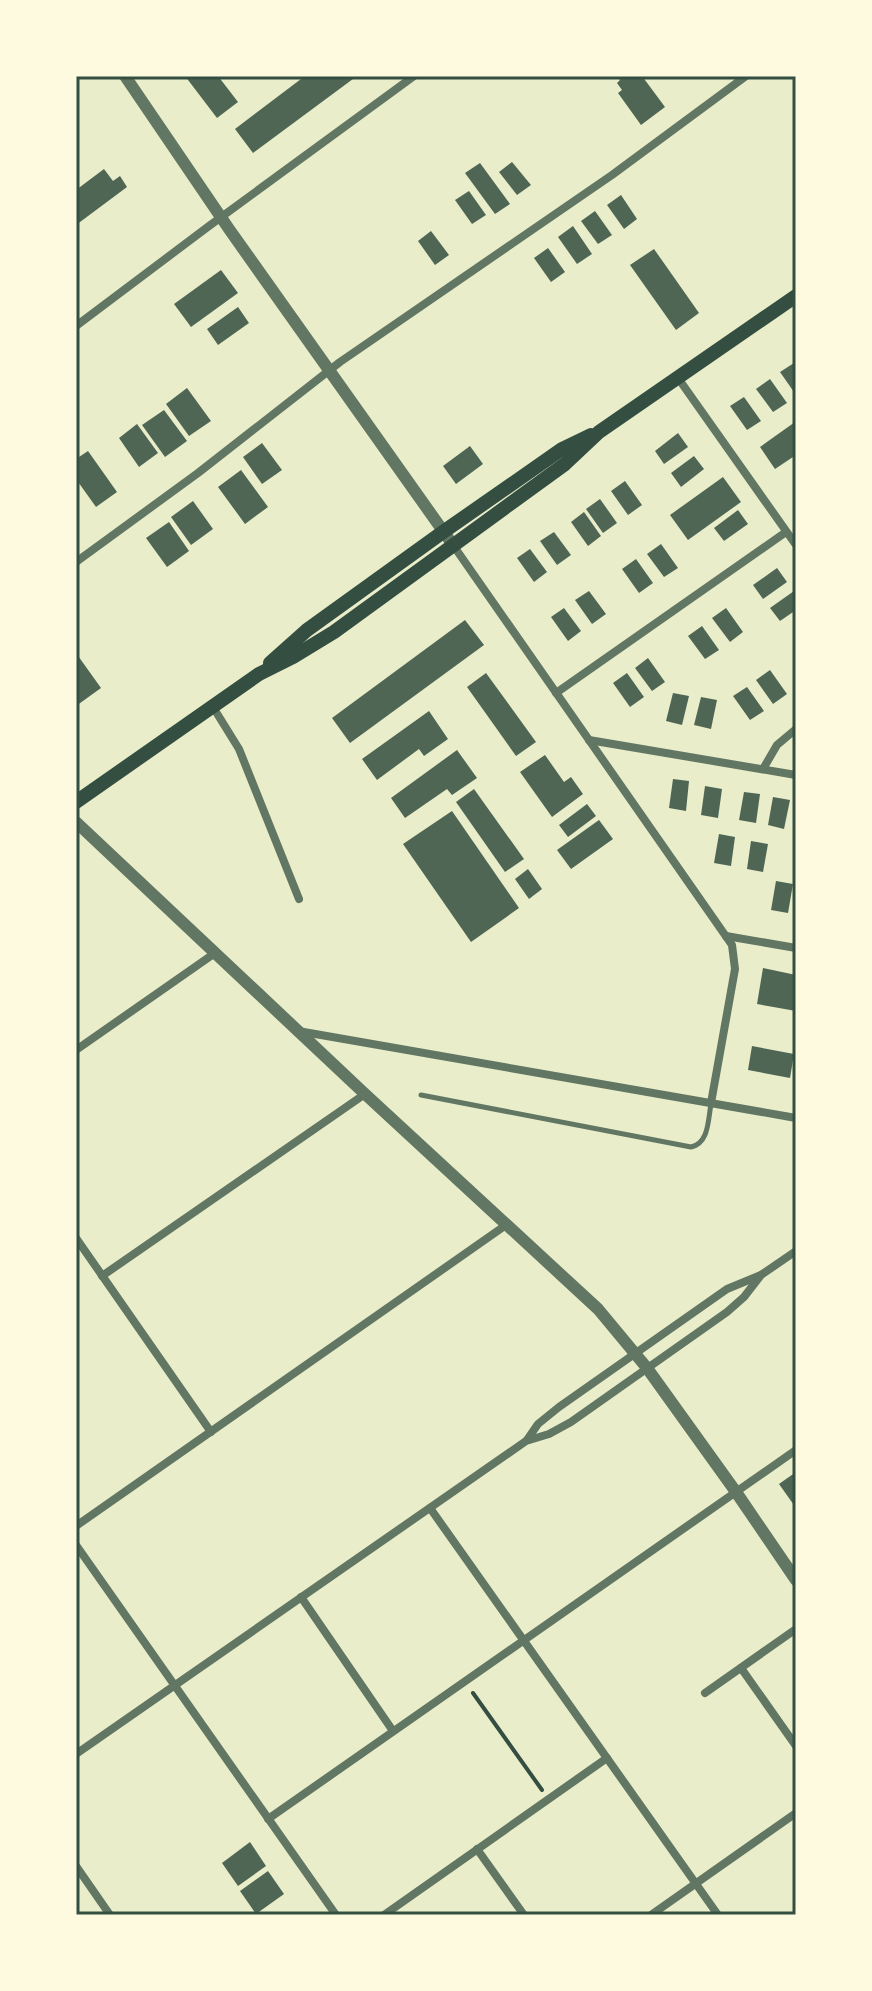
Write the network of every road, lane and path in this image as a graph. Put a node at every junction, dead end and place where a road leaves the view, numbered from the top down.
1 (125, 76) edge
2 (414, 76) edge
3 (746, 76) edge
4 (222, 217) junction
5 (796, 296) edge
6 (76, 326) edge
7 (329, 371) junction
8 (678, 378) junction
9 (599, 432) junction
10 (443, 532) junction
11 (786, 532) junction
12 (453, 545) junction
13 (796, 545) edge
14 (76, 562) edge
15 (259, 674) junction
16 (556, 693) junction
17 (213, 707) junction
18 (796, 729) edge
19 (589, 740) junction
20 (763, 769) junction
21 (796, 775) edge
22 (76, 802) edge
23 (76, 822) edge
24 (299, 899) dead end
25 (726, 936) junction
26 (796, 948) edge
27 (215, 953) junction
28 (298, 1031) junction
29 (76, 1050) edge
30 (365, 1094) junction
31 (421, 1095) dead end
32 (711, 1103) junction
33 (796, 1118) edge
34 (506, 1225) junction
35 (76, 1238) edge
36 (796, 1251) edge
37 (761, 1275) junction
38 (102, 1276) junction
39 (635, 1354) junction
40 (647, 1368) junction
41 (211, 1432) junction
42 (526, 1441) junction
43 (796, 1450) edge
44 (736, 1492) junction
45 (430, 1508) junction
46 (76, 1526) edge
47 (76, 1545) edge
48 (796, 1580) edge
49 (301, 1597) junction
50 (796, 1629) edge
51 (524, 1640) junction
52 (741, 1668) junction
53 (464, 1681) junction
54 (174, 1685) junction
55 (705, 1693) dead end
56 (393, 1731) junction
57 (796, 1746) edge
58 (76, 1754) edge
59 (607, 1758) junction
60 (549, 1799) junction
61 (796, 1813) edge
62 (268, 1819) junction
63 (477, 1849) junction
64 (76, 1866) edge
65 (695, 1884) junction
66 (110, 1915) edge
67 (336, 1915) edge
68 (384, 1915) edge
69 (524, 1915) edge
70 (651, 1915) edge
71 (718, 1915) edge

1 - 4 street
2 - 4 street
3 - 7 street
4 - 6 street
4 - 7 street
5 - 8 main road
7 - 10 street
7 - 14 street
8 - 9 main road
8 - 11 street
9 - 10 main road
9 - 12 main road
10 - 12 street
10 - 15 main road
11 - 13 street
11 - 16 street
12 - 15 main road
12 - 16 street
15 - 17 main road
16 - 19 street
17 - 22 main road
17 - 24 street
18 - 20 street
19 - 20 street
19 - 25 street
20 - 21 street
23 - 27 street
25 - 26 street
25 - 32 street
27 - 28 street
27 - 29 street
28 - 30 street
28 - 32 street
30 - 34 street
30 - 38 street
31 - 32 lane
32 - 33 street
34 - 39 street
34 - 41 street
35 - 38 street
36 - 37 street
37 - 39 street
37 - 40 street
38 - 41 street
39 - 40 street
39 - 42 street
40 - 42 street
40 - 44 street
41 - 46 street
42 - 45 street
43 - 44 street
44 - 48 street
44 - 51 street
45 - 49 street
45 - 51 street
47 - 54 street
49 - 54 street
49 - 56 street
50 - 52 street
51 - 53 street
51 - 59 street
52 - 55 street
52 - 57 street
53 - 56 street
53 - 60 path
54 - 58 street
54 - 62 street
56 - 62 street
59 - 60 street
59 - 65 street
60 - 63 street
61 - 65 street
62 - 67 street
63 - 68 street
63 - 69 street
64 - 66 street
65 - 70 street
65 - 71 street

